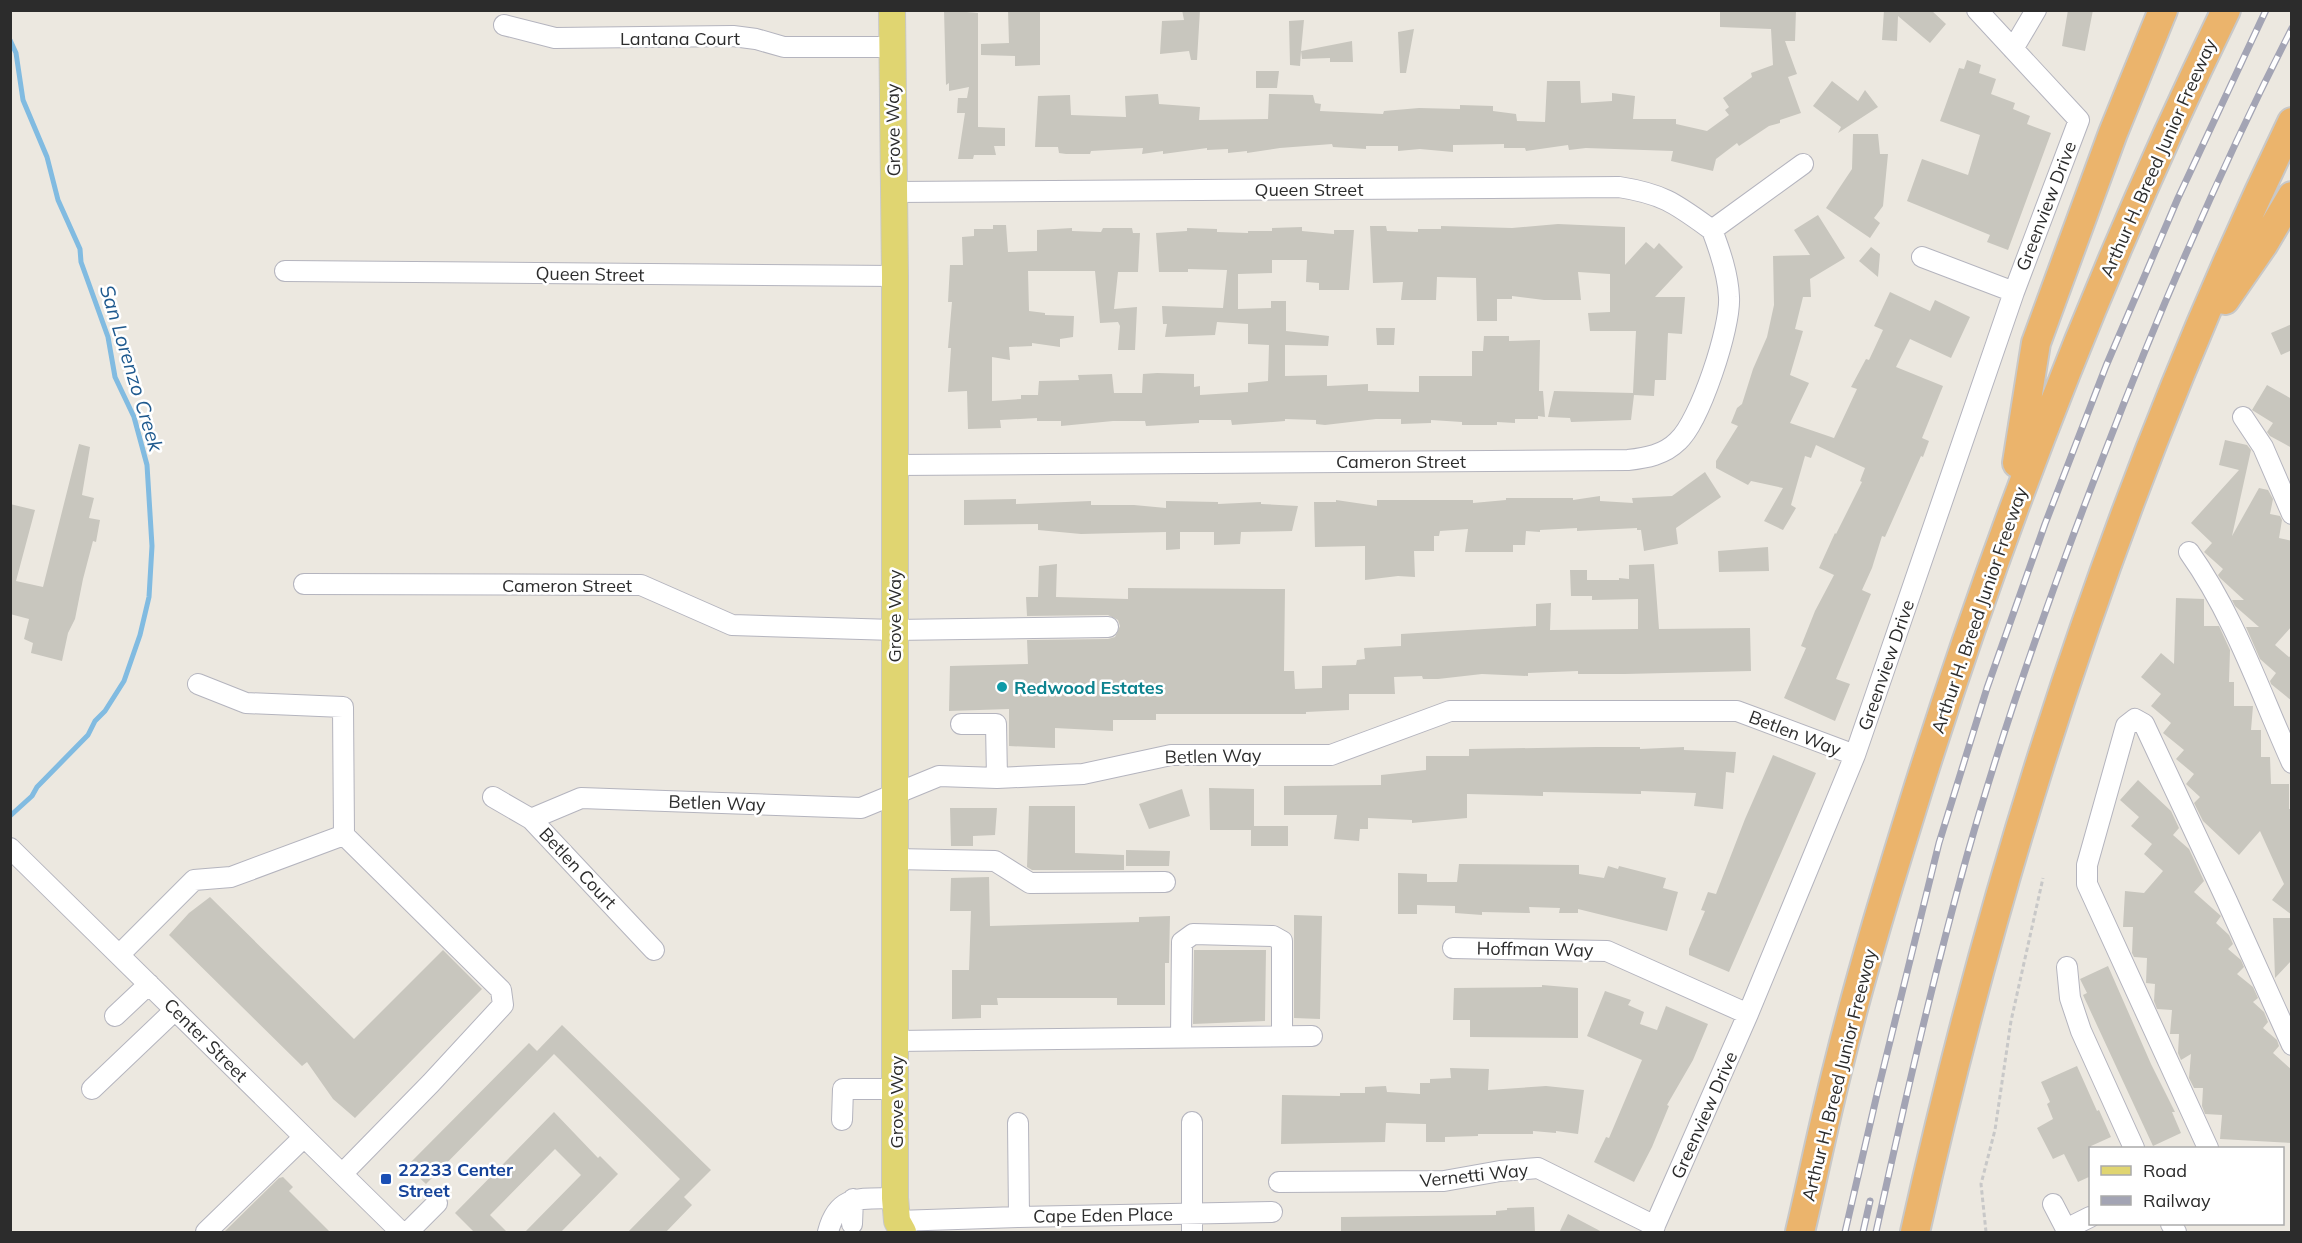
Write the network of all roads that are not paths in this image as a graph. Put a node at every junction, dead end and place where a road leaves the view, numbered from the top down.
1 (892, 10) edge
2 (1977, 10) edge
3 (2036, 10) edge
4 (2163, 10) edge
5 (2226, 10) edge
6 (504, 25) dead end
7 (892, 47) junction
8 (2013, 49) junction
9 (2292, 122) edge
10 (1803, 164) dead end
11 (894, 192) junction
12 (2292, 196) edge
13 (1712, 230) junction
14 (1922, 257) dead end
15 (285, 271) dead end
16 (895, 276) junction
17 (2014, 292) junction
18 (2191, 349) junction
19 (2243, 417) dead end
20 (895, 465) junction
21 (2292, 514) edge
22 (2007, 525) junction
23 (2189, 552) dead end
24 (304, 584) dead end
25 (1108, 627) dead end
26 (894, 630) junction
27 (198, 684) dead end
28 (961, 723) dead end
29 (1855, 755) junction
30 (2292, 763) edge
31 (997, 778) junction
32 (894, 794) junction
33 (493, 797) dead end
34 (531, 819) junction
35 (344, 835) junction
36 (10, 848) edge
37 (895, 859) junction
38 (1165, 882) dead end
39 (1453, 948) dead end
40 (654, 950) dead end
41 (119, 955) junction
42 (2067, 967) dead end
43 (149, 984) junction
44 (175, 1010) junction
45 (1748, 1014) junction
46 (115, 1016) dead end
47 (1282, 1035) junction
48 (1312, 1036) dead end
49 (1181, 1037) junction
50 (896, 1041) junction
51 (2292, 1046) edge
52 (92, 1089) dead end
53 (896, 1089) junction
54 (842, 1120) dead end
55 (1192, 1122) dead end
56 (1018, 1123) dead end
57 (304, 1137) junction
58 (2133, 1147) edge
59 (2207, 1147) edge
60 (342, 1174) junction
61 (1280, 1182) dead end
62 (853, 1199) junction
63 (437, 1203) dead end
64 (2053, 1204) dead end
65 (1272, 1212) dead end
66 (1019, 1217) junction
67 (2089, 1218) edge
68 (896, 1221) edge
69 (1192, 1223) edge
70 (852, 1224) dead end
71 (391, 1229) edge
72 (1653, 1229) edge
73 (207, 1233) edge
74 (408, 1233) edge
75 (828, 1233) edge
76 (1800, 1233) edge
77 (1916, 1233) edge

1 - 7 main road, Grove Way
2 - 8 street
3 - 8 street
4 - 22 highway
5 - 22 highway, Arthur H. Breed Junior Freeway
6 - 7 street, Lantana Court
7 - 11 main road, Grove Way
8 - 17 street, Greenview Drive
9 - 18 highway
10 - 13 street
11 - 13 street, Queen Street
11 - 16 main road, Grove Way
12 - 18 highway
13 - 20 street, Cameron Street
14 - 17 street
15 - 16 street, Queen Street
16 - 20 main road, Grove Way
17 - 29 street, Greenview Drive
18 - 77 highway
19 - 21 street
20 - 26 main road, Grove Way
22 - 76 highway, Arthur H. Breed Junior Freeway
23 - 30 street
24 - 26 street, Cameron Street
25 - 26 street, Cameron Street
26 - 32 main road, Grove Way
27 - 35 street
28 - 31 street
29 - 31 street, Betlen Way
29 - 45 street, Greenview Drive
31 - 32 street, Betlen Way
32 - 34 street, Betlen Way
32 - 37 main road, Grove Way
33 - 34 street, Betlen Court
34 - 40 street, Betlen Court
35 - 41 street
35 - 60 street
36 - 41 street, Center Street
37 - 38 street
37 - 50 main road, Grove Way
39 - 45 street, Hoffman Way
41 - 43 street, Center Street
42 - 58 street
43 - 44 street, Center Street
43 - 46 street
44 - 52 street
44 - 57 street, Center Street
45 - 72 street, Greenview Drive
47 - 48 street
47 - 49 street
47 - 49 street
49 - 50 street
50 - 53 main road, Grove Way
51 - 59 street
53 - 54 street
53 - 68 main road, Grove Way
55 - 69 street
56 - 66 street
57 - 60 street, Center Street
57 - 73 street
60 - 71 street, Center Street
61 - 72 street, Vernetti Way
62 - 68 street, Cape Eden Place
62 - 70 street
62 - 75 street
63 - 74 street
64 - 67 street
65 - 69 street, Cape Eden Place
66 - 68 street, Cape Eden Place
66 - 69 street, Cape Eden Place

